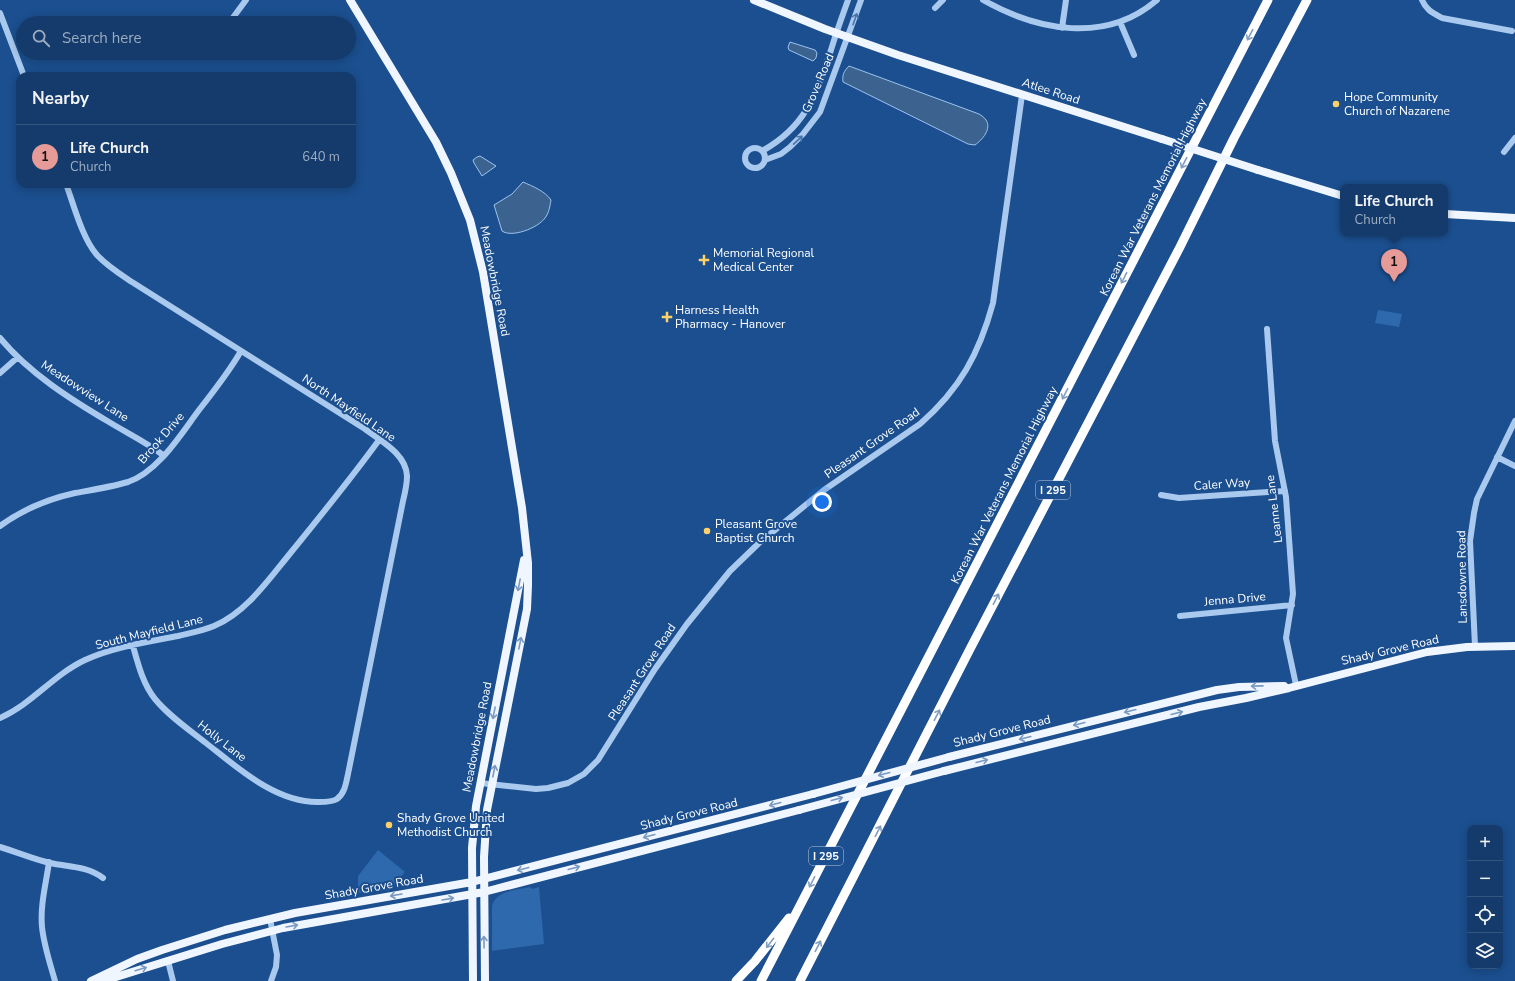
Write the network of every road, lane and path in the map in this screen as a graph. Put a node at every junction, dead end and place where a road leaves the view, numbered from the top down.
1 (246, 0) edge
2 (350, 0) edge
3 (754, 0) edge
4 (848, 0) edge
5 (861, 0) edge
6 (942, 0) edge
7 (983, 0) edge
8 (1066, 0) edge
9 (1157, 0) edge
10 (1268, 0) edge
11 (1307, 0) edge
12 (1422, 0) edge
13 (935, 8) dead end
14 (0, 13) edge
15 (234, 16) edge
16 (1120, 22) junction
17 (1062, 28) junction
18 (1512, 31) dead end
19 (837, 33) junction
20 (848, 38) junction
21 (16, 55) edge
22 (1134, 55) dead end
23 (18, 60) edge
24 (22, 72) edge
25 (1022, 95) junction
26 (1515, 138) edge
27 (762, 151) junction
28 (1504, 152) dead end
29 (765, 160) junction
30 (67, 188) edge
31 (1340, 195) edge
32 (1448, 214) edge
33 (1515, 218) edge
34 (1267, 329) dead end
35 (0, 338) edge
36 (242, 351) junction
37 (18, 357) junction
38 (0, 373) edge
39 (1515, 421) edge
40 (380, 440) junction
41 (164, 455) junction
42 (1497, 457) junction
43 (1515, 466) edge
44 (1284, 491) junction
45 (1161, 495) dead end
46 (0, 526) edge
47 (526, 547) junction
48 (1292, 605) junction
49 (1180, 616) dead end
50 (133, 646) junction
51 (1475, 646) junction
52 (1515, 646) edge
53 (1296, 685) junction
54 (0, 718) edge
55 (1063, 728) junction
56 (1066, 741) junction
57 (480, 784) junction
58 (491, 785) junction
59 (337, 798) joint
60 (0, 847) edge
61 (49, 862) junction
62 (103, 878) dead end
63 (484, 879) junction
64 (472, 882) junction
65 (484, 892) junction
66 (472, 895) junction
67 (802, 901) junction
68 (270, 919) junction
69 (272, 931) junction
70 (168, 961) junction
71 (55, 981) edge
72 (91, 981) edge
73 (103, 981) edge
74 (173, 981) edge
75 (271, 981) edge
76 (473, 981) edge
77 (485, 981) edge
78 (736, 981) edge
79 (761, 981) edge
80 (800, 981) edge

1 - 15 street
2 - 47 main road, Meadowbridge Road
3 - 19 main road, Atlee Road
4 - 19 street, Grove Road
20 -> 5 street, Grove Road
6 - 13 street
7 - 17 street
8 - 17 street
9 - 16 street
10 -> 67 highway, Korean War Veterans Memorial Highway / I 295
80 -> 11 highway, I 295
12 - 18 street
14 - 21 street
16 - 17 street
16 - 22 street
19 - 20 main road, Atlee Road
19 - 27 street, Grove Road
20 - 25 main road, Atlee Road
29 -> 20 street, Grove Road
23 - 24 street
25 - 31 main road, Atlee Road, bridge
25 - 58 street, Pleasant Grove Road
26 - 28 street
27 - 29 street
27 - 29 street, Grove Road
30 - 36 street, North Mayfield Lane
32 - 33 main road
34 - 44 street, Leanne Lane
35 - 37 street, Meadowview Lane
36 - 40 street, North Mayfield Lane
36 - 41 street, Brook Drive
37 - 38 street
37 - 41 street, Meadowview Lane
39 - 42 street, Lansdowne Road
40 - 50 street, South Mayfield Lane
40 - 59 street, North Mayfield Lane
41 - 46 street, Brook Drive
42 - 43 street
42 - 51 street, Lansdowne Road
44 - 45 street, Caler Way
44 - 48 street, Leanne Lane
47 -> 57 main road, Meadowbridge Road
58 -> 47 main road, Meadowbridge Road
48 - 49 street, Jenna Drive
48 - 53 street, Leanne Lane
50 - 54 street, South Mayfield Lane
50 - 59 street, Holly Lane
51 - 52 main road, Shady Grove Road
51 - 53 main road, Shady Grove Road
53 -> 55 main road, Shady Grove Road
56 -> 53 main road, Shady Grove Road
55 - 56 main road
55 -> 63 main road, Shady Grove Road, bridge
65 -> 56 main road, Shady Grove Road, bridge
57 - 58 street, Pleasant Grove Road
57 - 64 main road, Meadowbridge Road
58 - 63 main road, Meadowbridge Road
60 - 61 street
61 - 62 street
61 - 71 street
63 - 64 main road, Shady Grove Road
63 - 65 main road, Meadowbridge Road
64 - 66 main road, Meadowbridge Road
64 -> 68 main road, Shady Grove Road
65 - 66 main road, Shady Grove Road
77 -> 65 main road, Meadowbridge Road
69 -> 66 main road, Shady Grove Road
66 - 76 main road, Meadowbridge Road
67 -> 78 highway
67 - 79 highway, Korean War Veterans Memorial Highway / I 295
68 - 69 street
68 - 72 main road, Shady Grove Road
69 - 70 main road, Shady Grove Road
69 - 75 street
73 -> 70 main road, Shady Grove Road
70 - 74 street

